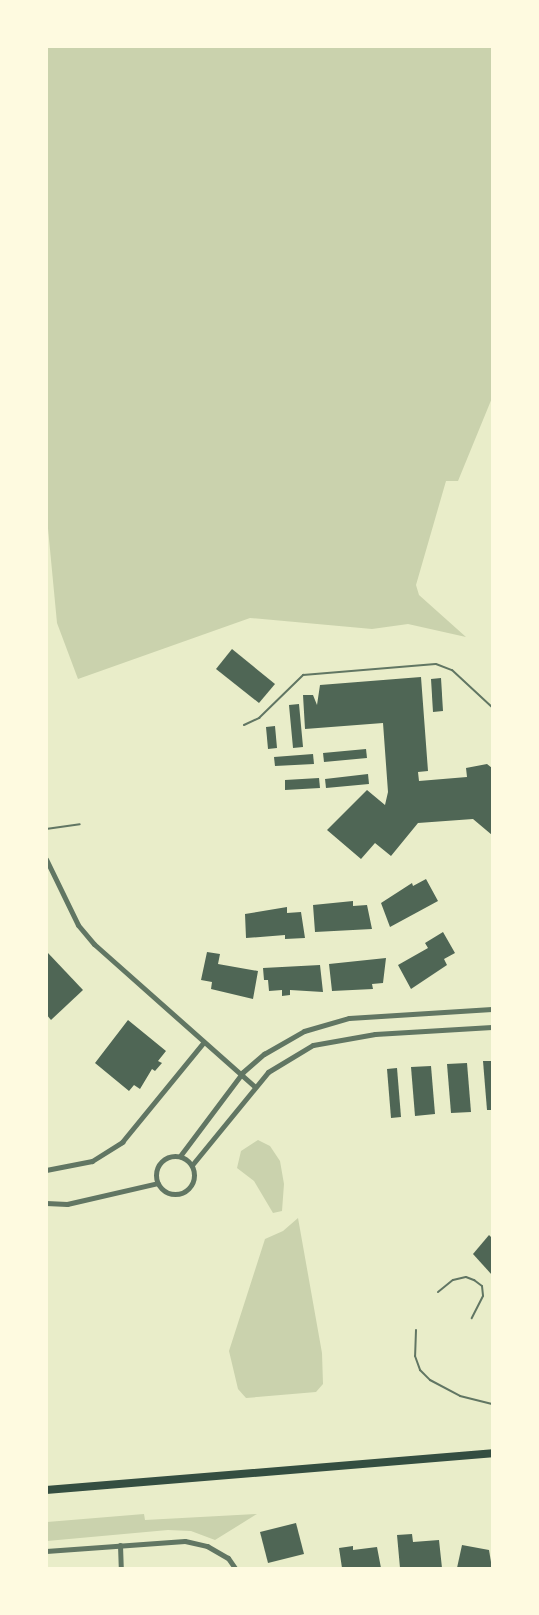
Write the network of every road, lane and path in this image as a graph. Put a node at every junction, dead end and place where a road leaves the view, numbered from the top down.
1 (492, 707) edge
2 (244, 725) dead end
3 (80, 824) dead end
4 (46, 829) edge
5 (46, 859) edge
6 (492, 1009) edge
7 (492, 1027) edge
8 (203, 1043) junction
9 (241, 1075) junction
10 (255, 1087) junction
11 (180, 1156) junction
12 (192, 1165) junction
13 (46, 1170) edge
14 (158, 1183) junction
15 (46, 1203) edge
16 (438, 1292) dead end
17 (472, 1318) dead end
18 (416, 1330) dead end
19 (492, 1404) edge
20 (492, 1453) edge
21 (46, 1490) edge
22 (120, 1545) junction
23 (46, 1551) edge
24 (121, 1569) edge
25 (235, 1569) edge

1 - 2 lane
3 - 4 lane
5 - 8 street
6 - 9 street
7 - 10 street
8 - 9 street
8 - 13 street
9 - 10 street
9 - 11 street
10 - 12 street
11 - 12 street
11 - 14 street
12 - 14 street
14 - 15 street
16 - 17 lane
18 - 19 lane
20 - 21 main road
22 - 23 street
22 - 24 street
22 - 25 street

